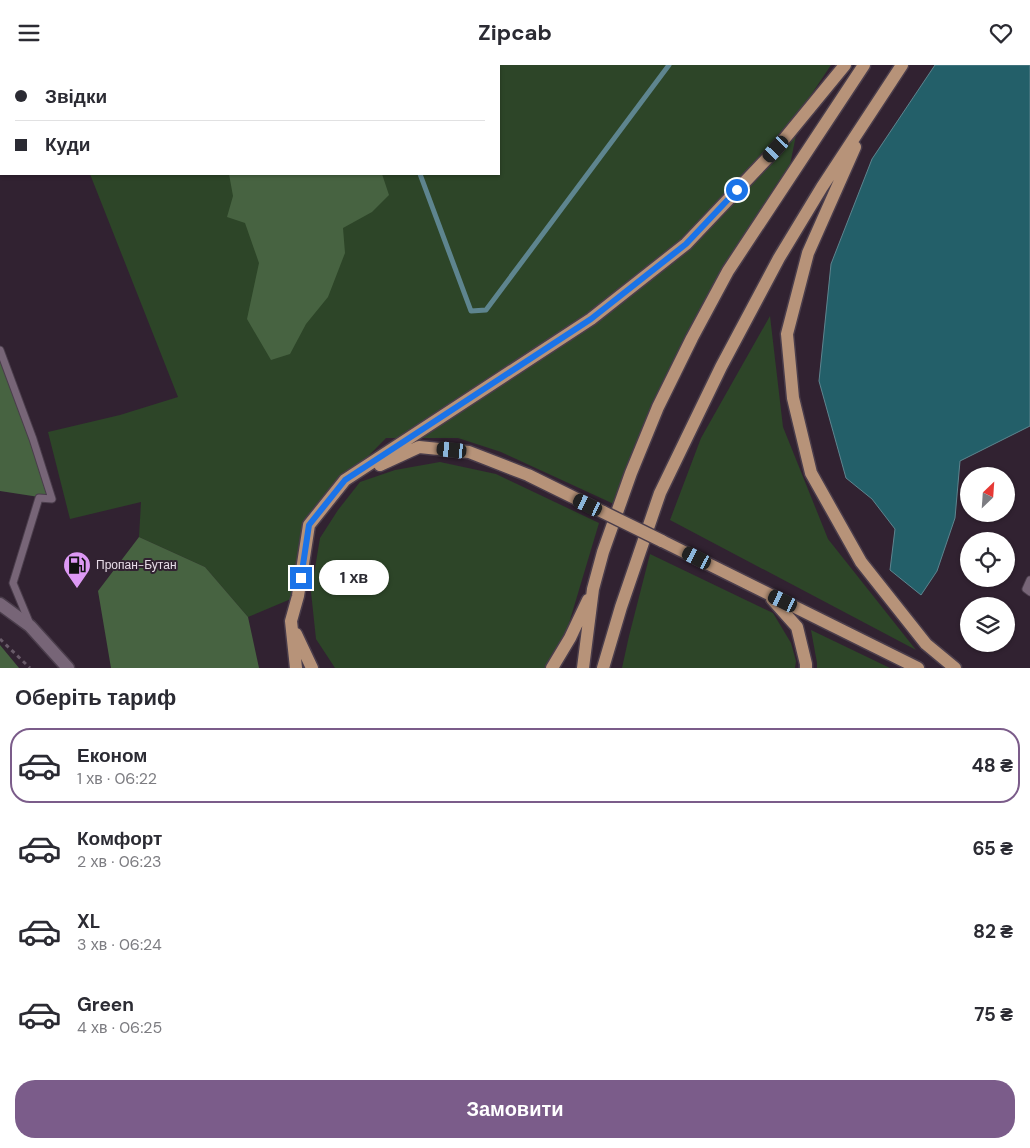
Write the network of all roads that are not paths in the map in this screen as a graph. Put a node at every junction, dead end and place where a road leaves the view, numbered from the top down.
1 (845, 65) edge
2 (864, 65) edge
3 (902, 65) edge
4 (870, 114) junction
5 (0, 349) edge
6 (345, 480) junction
7 (1030, 580) edge
8 (594, 589) junction
9 (1030, 592) edge
10 (766, 593) junction
11 (0, 604) edge
12 (291, 621) junction
13 (30, 626) junction
14 (612, 641) junction
15 (68, 668) edge
16 (296, 668) edge
17 (312, 668) edge
18 (552, 668) edge
19 (583, 668) edge
20 (603, 668) edge
21 (610, 668) edge
22 (806, 668) edge
23 (918, 668) edge
24 (955, 668) edge

1 - 6 main road
2 - 8 main road
3 - 4 main road
4 - 14 main road
4 - 24 main road
5 - 13 lane
6 - 10 main road, bridge
6 - 12 main road
7 - 9 lane
8 - 18 main road
8 - 19 main road
10 - 22 main road
10 - 23 main road
11 - 13 street
12 - 16 main road
12 - 17 main road
13 - 15 street
14 - 20 main road
14 - 21 main road

